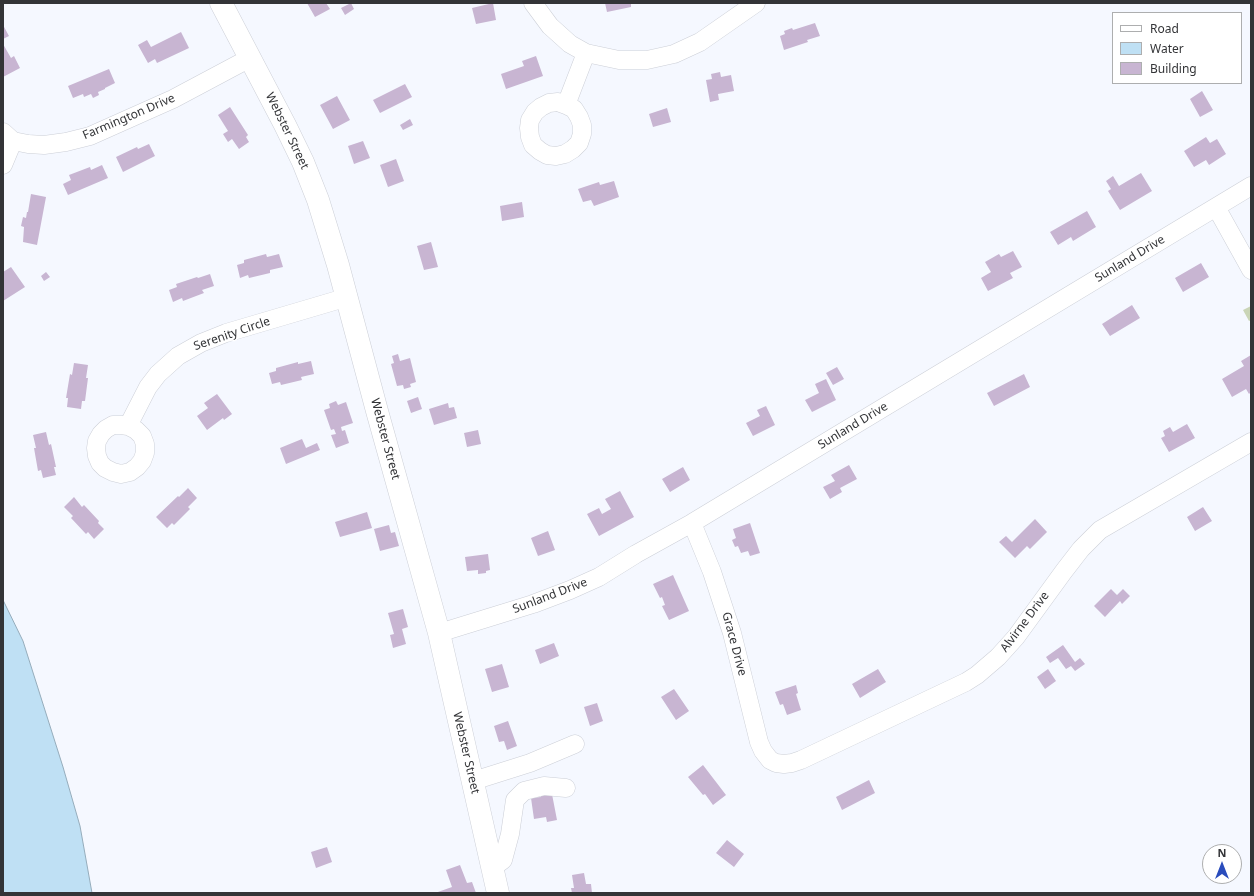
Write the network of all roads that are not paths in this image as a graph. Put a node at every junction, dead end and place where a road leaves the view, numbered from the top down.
1 (221, 3) edge
2 (534, 3) edge
3 (756, 3) edge
4 (586, 53) junction
5 (250, 58) junction
6 (566, 105) dead end
7 (8, 136) edge
8 (3, 165) edge
9 (1251, 186) edge
10 (1216, 207) junction
11 (1251, 270) edge
12 (348, 297) junction
13 (128, 426) dead end
14 (1251, 442) edge
15 (692, 523) junction
16 (439, 633) junction
17 (575, 744) dead end
18 (776, 763) joint
19 (473, 781) junction
20 (566, 788) dead end
21 (492, 868) junction
22 (498, 893) edge

1 - 5 main road, Webster Street
2 - 4 street
3 - 4 street
4 - 6 street
5 - 7 street, Farmington Drive
5 - 12 main road, Webster Street
7 - 8 street
9 - 10 street, Sunland Drive
10 - 11 street
10 - 15 street, Sunland Drive
12 - 13 street, Serenity Circle
12 - 16 main road, Webster Street
14 - 18 street, Alvirne Drive
15 - 16 street, Sunland Drive
15 - 18 street, Grace Drive
16 - 19 main road, Webster Street
17 - 19 street
19 - 21 main road, Webster Street
20 - 21 street
21 - 22 main road, Webster Street

